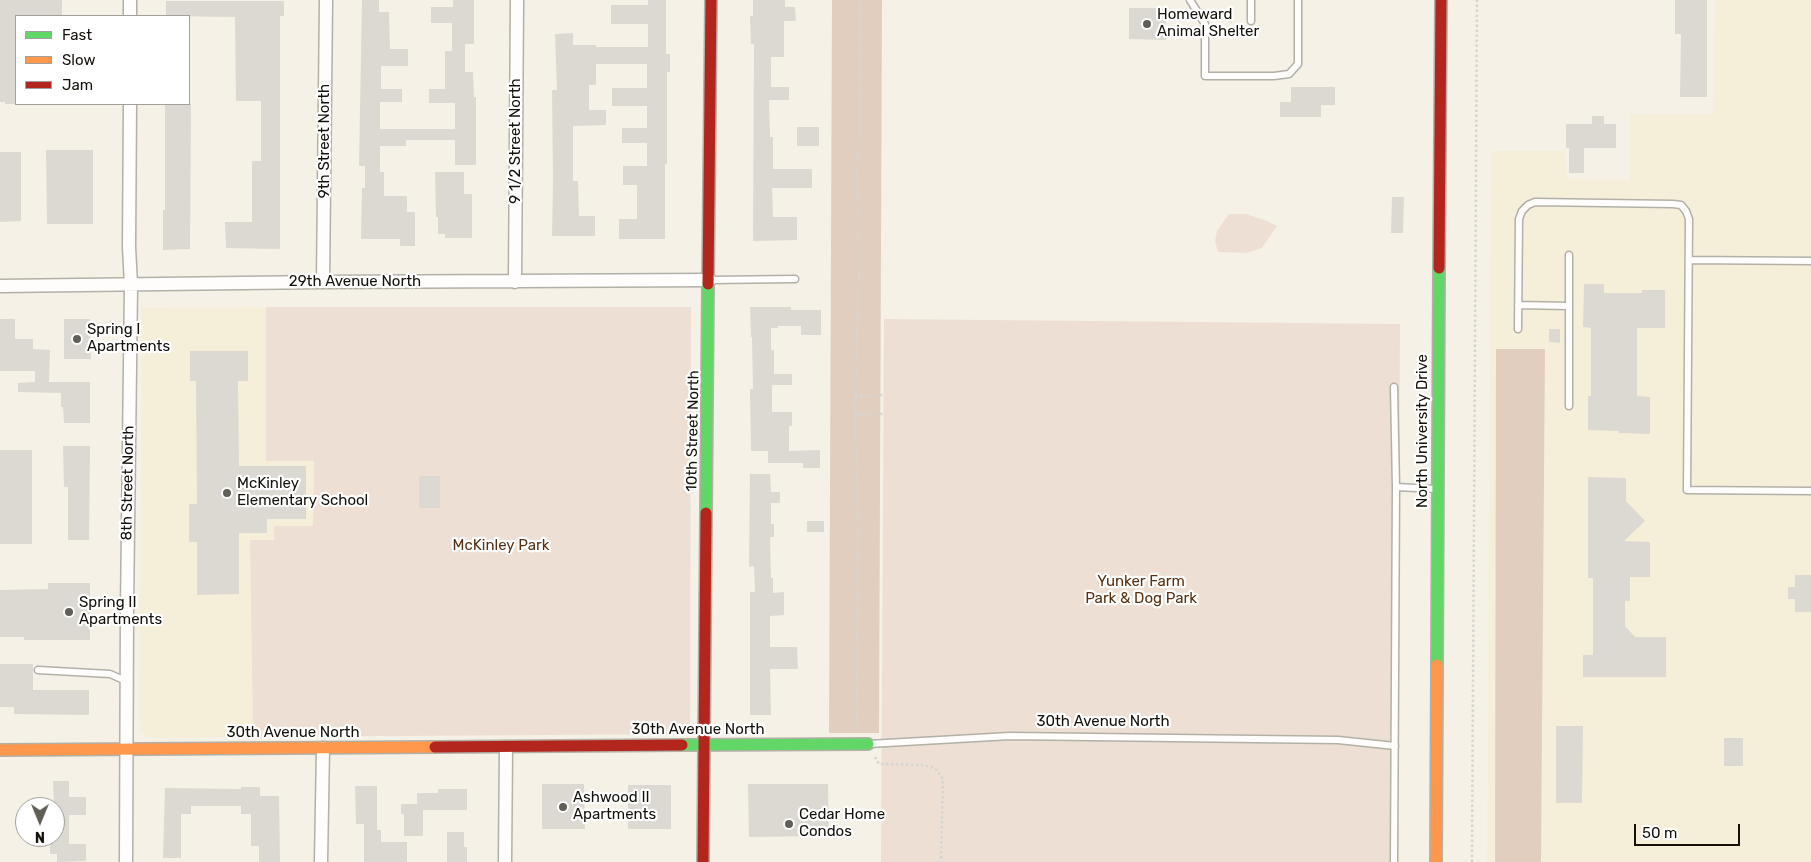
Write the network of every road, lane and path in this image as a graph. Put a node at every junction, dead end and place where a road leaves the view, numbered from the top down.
1 (130, 0) edge
2 (326, 0) edge
3 (517, 0) edge
4 (712, 0) edge
5 (859, 0) edge
6 (1190, 0) edge
7 (1251, 0) edge
8 (1298, 0) edge
9 (1441, 0) edge
10 (1477, 0) edge
11 (130, 15) edge
12 (1251, 21) dead end
13 (130, 105) edge
14 (1569, 254) dead end
15 (1689, 260) junction
16 (1811, 261) edge
17 (795, 279) dead end
18 (710, 280) junction
19 (324, 282) junction
20 (515, 282) junction
21 (131, 285) junction
22 (0, 286) edge
23 (1518, 305) junction
24 (1569, 306) junction
25 (1518, 329) dead end
26 (1394, 387) dead end
27 (884, 395) dead end
28 (855, 396) junction
29 (1569, 406) dead end
30 (854, 414) junction
31 (884, 414) dead end
32 (1396, 487) junction
33 (1437, 489) junction
34 (1811, 491) edge
35 (38, 670) dead end
36 (126, 681) junction
37 (868, 744) junction
38 (703, 745) junction
39 (1395, 746) junction
40 (506, 747) junction
41 (322, 748) junction
42 (126, 749) junction
43 (0, 750) edge
44 (126, 862) edge
45 (321, 862) edge
46 (505, 862) edge
47 (703, 862) edge
48 (941, 862) edge
49 (1394, 862) edge
50 (1436, 862) edge
51 (1472, 862) edge

1 - 11 street
2 - 19 street, 9th Street North
3 - 20 street, 9 1/2 Street North
4 - 18 street, 10th Street North
5 - 28 path
6 - 8 lane
7 - 12 lane
9 - 33 street, North University Drive
10 - 51 path
13 - 21 street, 8th Street North
14 - 24 lane
15 - 16 lane
15 - 23 lane
15 - 34 lane
17 - 18 lane
18 - 20 street, 29th Avenue North
18 - 38 street, 10th Street North
19 - 20 street, 29th Avenue North
19 - 21 street, 29th Avenue North
21 - 22 street, 29th Avenue North
21 - 36 street, 8th Street North
23 - 24 lane
23 - 25 lane
24 - 29 lane
26 - 32 lane
27 - 28 path
28 - 30 path
30 - 31 path
30 - 37 path
32 - 33 lane
32 - 39 lane
33 - 50 street, North University Drive
35 - 36 lane
36 - 42 street, 8th Street North
37 - 38 street, 30th Avenue North
37 - 39 lane, 30th Avenue North
37 - 48 path
38 - 40 street, 30th Avenue North
38 - 47 street, 10th Street North
39 - 49 lane
40 - 41 street, 30th Avenue North
40 - 46 street
41 - 42 street, 30th Avenue North
41 - 45 street
42 - 43 street, 30th Avenue North
42 - 44 street, 8th Street North

